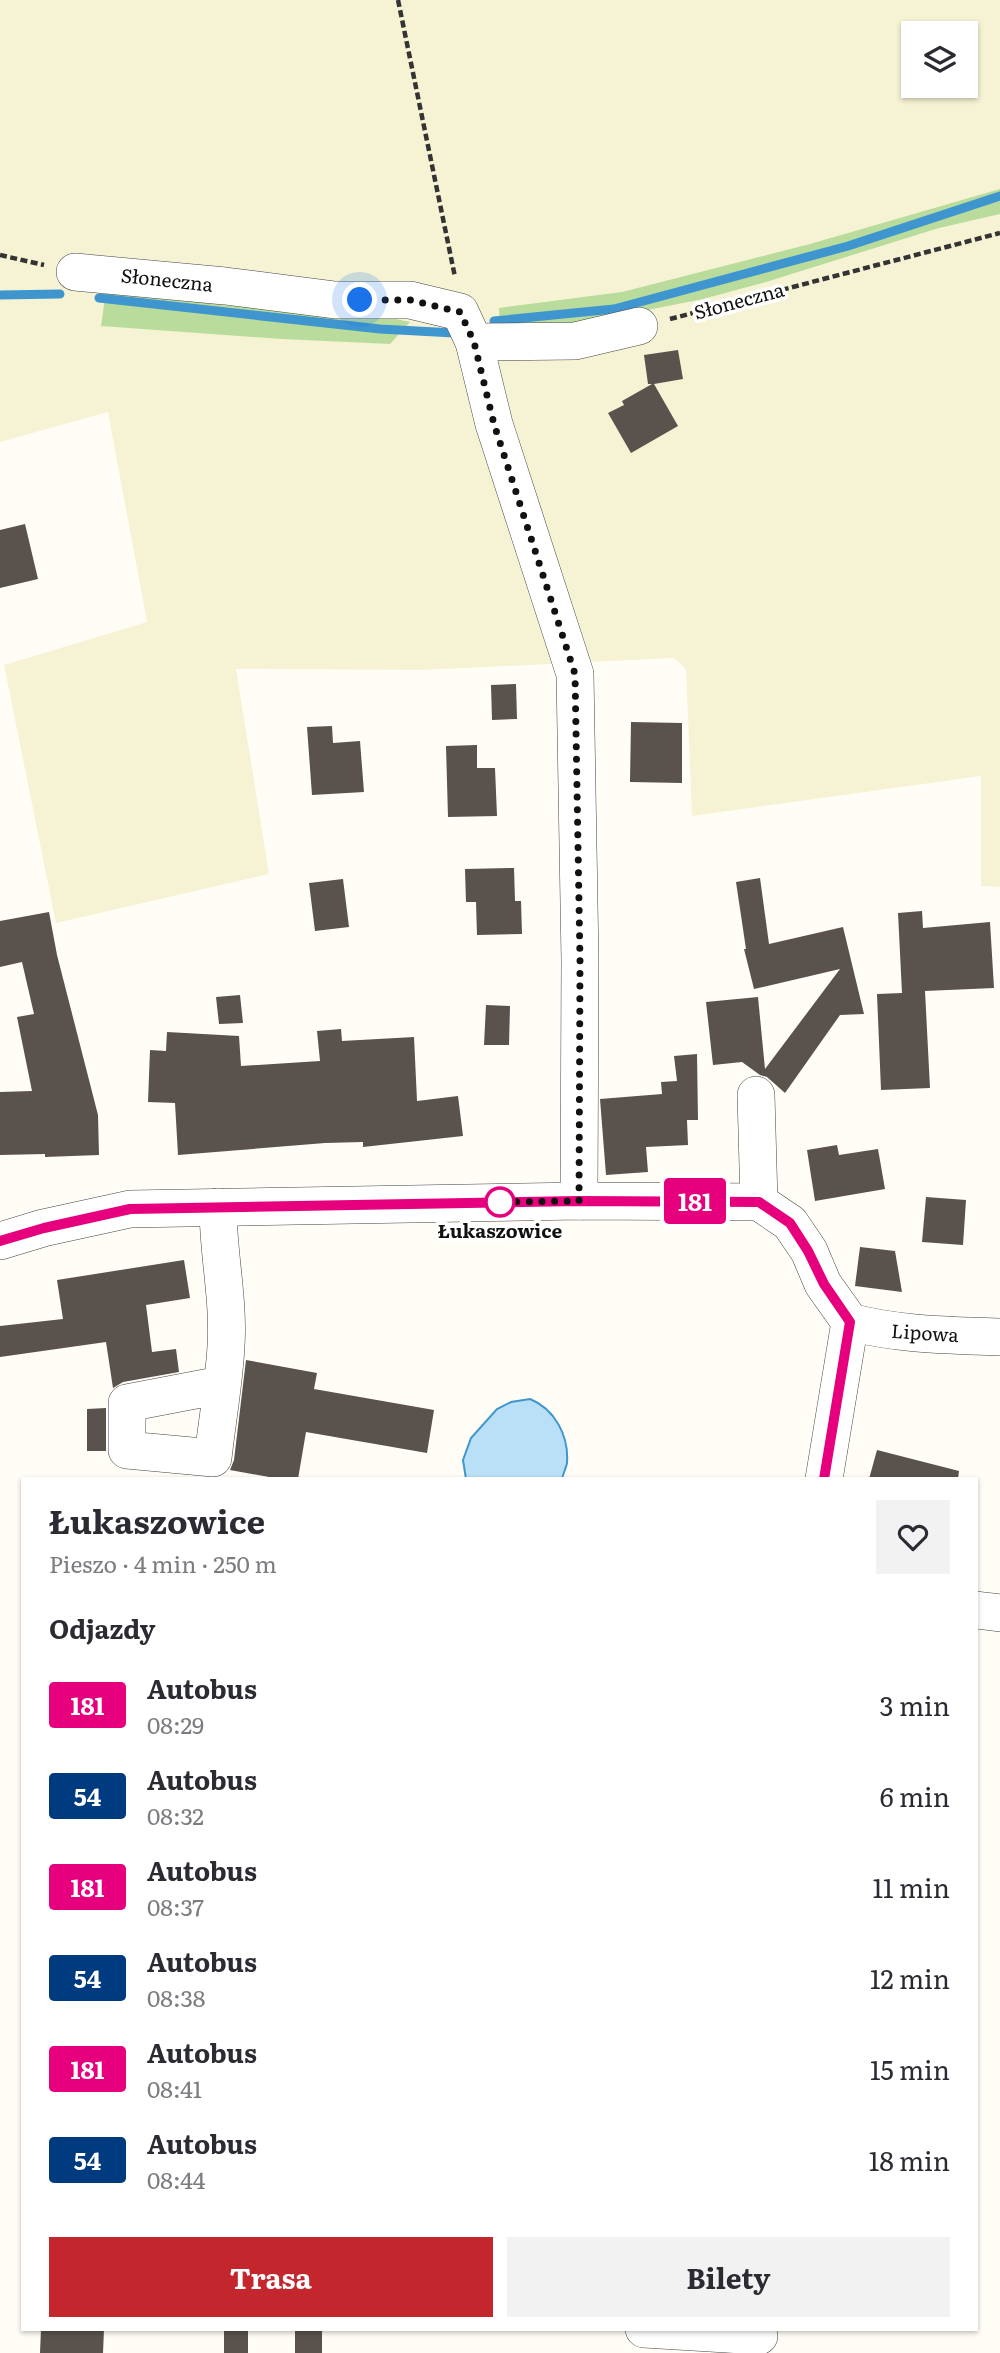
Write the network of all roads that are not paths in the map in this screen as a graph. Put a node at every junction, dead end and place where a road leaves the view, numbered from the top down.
1 (75, 272) road end
2 (639, 326) road end
3 (467, 327) junction
4 (756, 1095) dead end
5 (579, 1201) junction
6 (759, 1202) junction
7 (218, 1207) junction
8 (0, 1241) edge
9 (850, 1322) junction
10 (1000, 1337) edge
11 (221, 1385) dead end
12 (824, 1477) edge
13 (978, 1610) edge
14 (1000, 1613) edge
15 (664, 2331) edge
16 (759, 2340) edge

1 - 3 street, Słoneczna
2 - 3 street, Słoneczna
3 - 5 street
4 - 6 street
5 - 6 street
5 - 7 street
6 - 9 street
7 - 8 street
7 - 11 street
9 - 10 street, Lipowa
9 - 12 street
13 - 14 street
15 - 16 street

